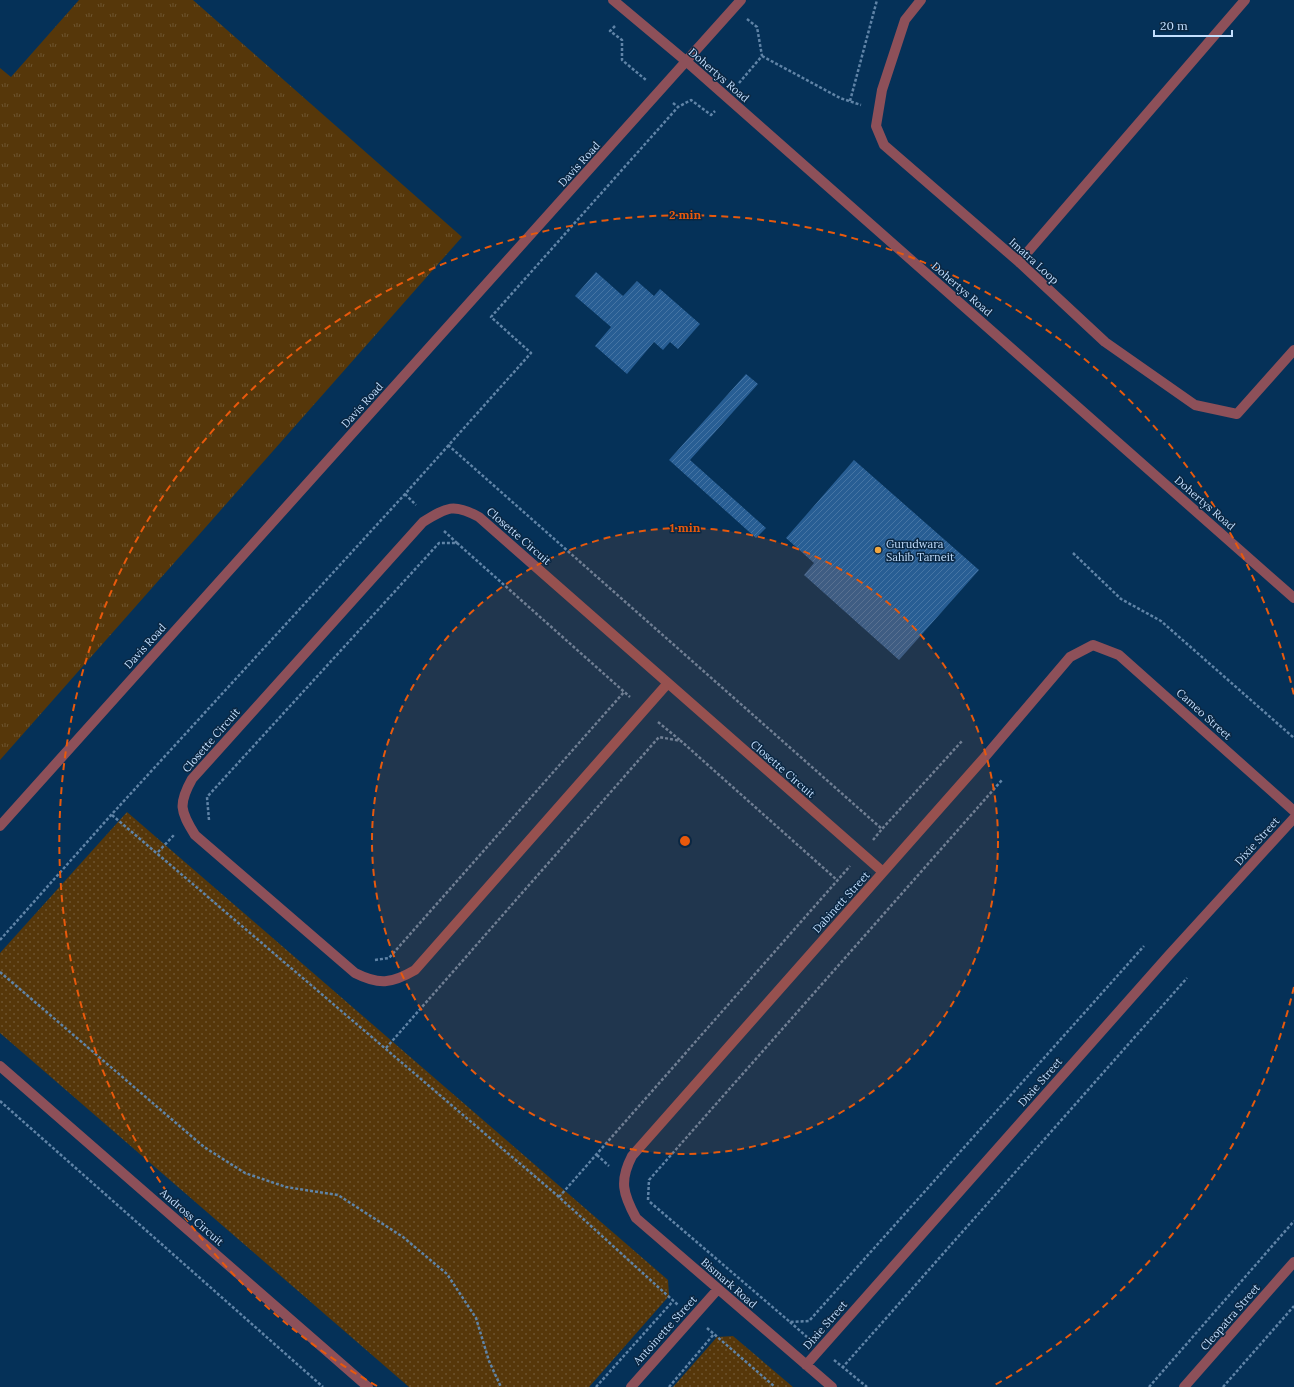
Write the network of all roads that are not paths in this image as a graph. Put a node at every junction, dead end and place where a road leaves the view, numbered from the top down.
1 (614, 0) edge
2 (922, 0) edge
3 (1245, 0) edge
4 (738, 4) edge
5 (686, 62) junction
6 (1019, 262) junction
7 (1294, 350) edge
8 (1294, 598) edge
9 (1093, 645) joint
10 (668, 683) junction
11 (1294, 811) edge
12 (1294, 818) edge
13 (0, 826) edge
14 (883, 872) junction
15 (0, 1066) edge
16 (624, 1184) joint
17 (1294, 1262) edge
18 (718, 1289) junction
19 (806, 1365) junction
20 (368, 1387) edge
21 (631, 1387) edge
22 (832, 1387) edge
23 (1184, 1387) edge

1 - 5 street, Dohertys Road
2 - 6 street, Imatra Loop
3 - 6 street
4 - 5 street, Davis Road
5 - 8 street, Dohertys Road
5 - 13 street, Davis Road
6 - 7 street, Imatra Loop
9 - 11 street, Cameo Street
9 - 14 street, Dabinett Street
10 - 10 street, Closette Circuit
10 - 14 street, Closette Circuit
12 - 19 street, Dixie Street
14 - 16 street, Dabinett Street
15 - 20 street, Andross Circuit
16 - 18 street, Bismark Road
17 - 23 street, Cleopatra Street
18 - 19 street, Bismark Road
18 - 21 street, Antoinette Street
19 - 22 street, Bismark Road

